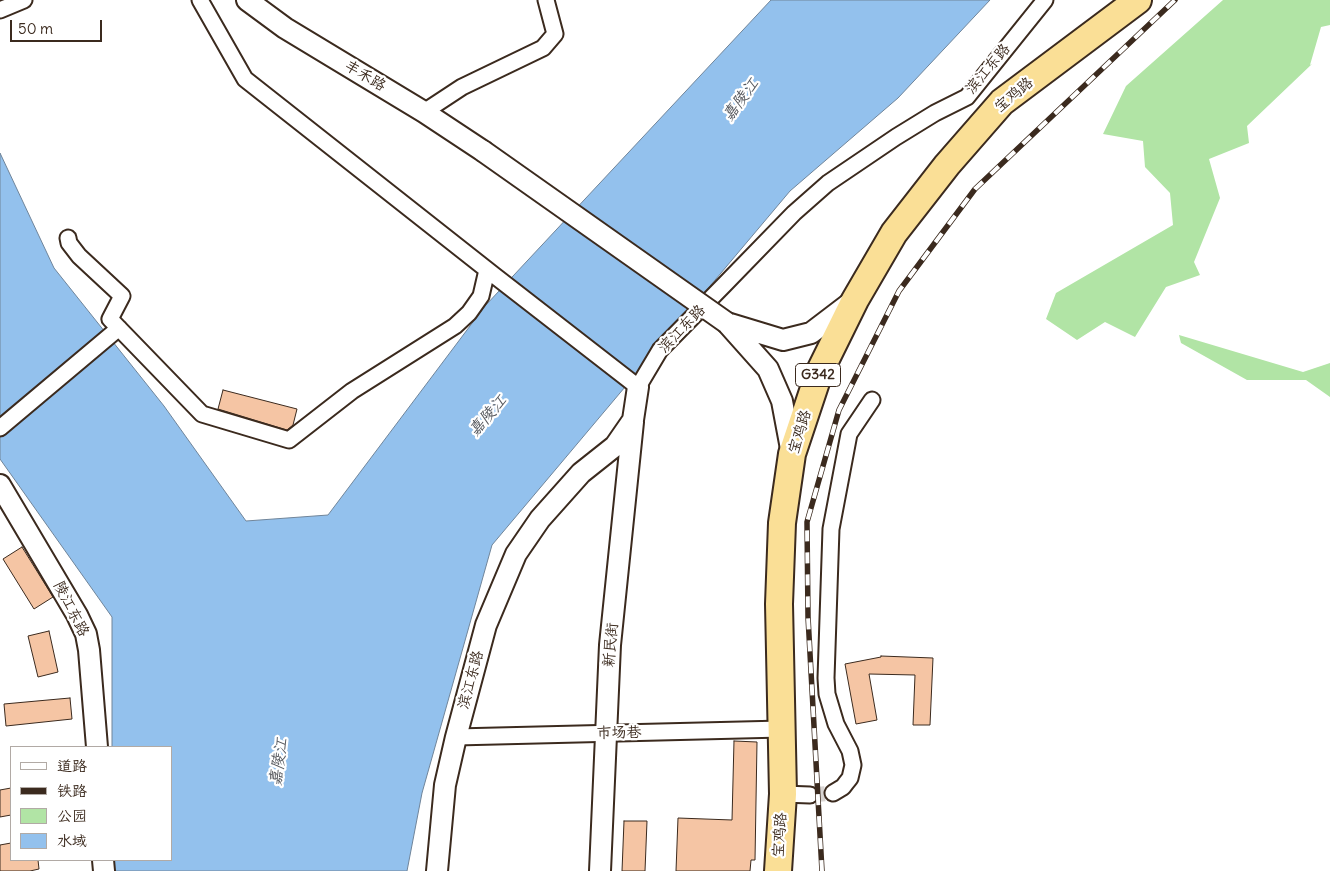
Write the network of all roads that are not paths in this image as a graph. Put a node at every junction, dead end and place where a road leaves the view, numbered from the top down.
1 (24, 0) edge
2 (200, 0) edge
3 (247, 0) edge
4 (546, 0) edge
5 (1045, 0) edge
6 (1138, 0) edge
7 (0, 10) edge
8 (424, 112) junction
9 (68, 238) dead end
10 (491, 273) junction
11 (855, 300) junction
12 (727, 323) junction
13 (119, 328) junction
14 (634, 383) junction
15 (872, 400) dead end
16 (633, 420) junction
17 (0, 428) edge
18 (792, 454) junction
19 (0, 485) edge
20 (782, 729) junction
21 (605, 733) junction
22 (456, 737) junction
23 (97, 746) edge
24 (833, 792) tunnel mouth
25 (783, 794) junction
26 (810, 795) tunnel mouth
27 (437, 871) edge
28 (600, 871) edge
29 (778, 871) edge

1 - 7 street
2 - 10 street
3 - 8 street, 丰禾路
4 - 8 street
5 - 14 street, 滨江东路
6 - 11 highway, 宝鸡路 / G342
8 - 12 street, 丰禾路, bridge
9 - 13 street
10 - 13 street
10 - 14 street
11 - 12 street
11 - 18 highway, 宝鸡路 / G342
12 - 18 street
13 - 17 street
14 - 16 street, 滨江东路
15 - 24 street
16 - 21 street, 新民街
16 - 22 street, 滨江东路
18 - 20 highway, 宝鸡路 / G342
19 - 23 street, 陵江东路
20 - 21 street, 市场巷
20 - 25 highway, 宝鸡路 / G342
21 - 22 street, 市场巷
21 - 28 street, 新民街
22 - 27 street, 滨江东路
25 - 26 street
25 - 29 highway, 宝鸡路 / G342

